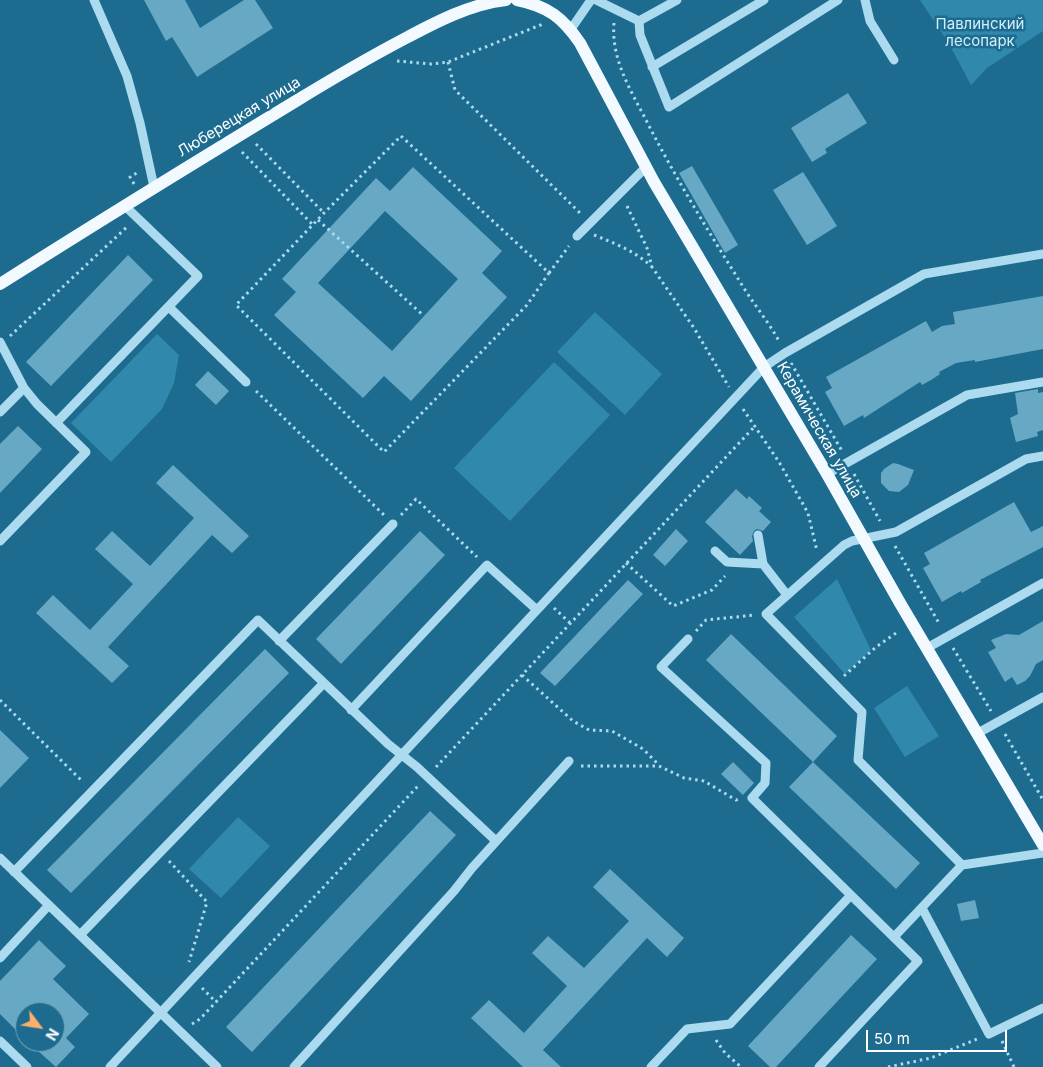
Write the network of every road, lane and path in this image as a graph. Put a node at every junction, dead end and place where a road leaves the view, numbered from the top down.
1 (94, 0) edge
2 (506, 0) edge
3 (517, 0) edge
4 (591, 0) edge
5 (596, 0) edge
6 (677, 0) edge
7 (764, 0) edge
8 (838, 0) edge
9 (865, 0) edge
10 (489, 1) edge
11 (616, 11) junction
12 (560, 18) junction
13 (639, 21) junction
14 (571, 29) junction
15 (393, 60) dead end
16 (894, 60) dead end
17 (448, 62) junction
18 (652, 67) junction
19 (646, 167) junction
20 (154, 187) junction
21 (620, 192) junction
22 (125, 206) junction
23 (324, 213) junction
24 (137, 218) junction
25 (318, 220) junction
26 (589, 223) junction
27 (313, 225) junction
28 (577, 236) junction
29 (1043, 254) edge
30 (652, 267) junction
31 (549, 273) junction
32 (0, 284) edge
33 (169, 307) junction
34 (424, 316) dead end
35 (0, 343) edge
36 (785, 353) junction
37 (764, 367) junction
38 (246, 382) joint
39 (1043, 382) edge
40 (24, 388) junction
41 (735, 397) junction
42 (0, 412) edge
43 (56, 423) junction
44 (755, 426) junction
45 (1043, 456) edge
46 (848, 462) junction
47 (827, 474) junction
48 (393, 524) junction
49 (888, 534) junction
50 (758, 536) dead end
51 (864, 539) junction
52 (0, 541) edge
53 (715, 552) dead end
54 (736, 562) junction
55 (626, 563) junction
56 (764, 564) junction
57 (487, 565) junction
58 (820, 566) junction
59 (1043, 583) edge
60 (787, 595) junction
61 (537, 610) junction
62 (931, 610) junction
63 (766, 614) junction
64 (911, 622) junction
65 (947, 637) junction
66 (688, 639) joint
67 (279, 641) junction
68 (927, 648) junction
69 (522, 675) junction
70 (323, 684) junction
71 (835, 685) junction
72 (1043, 696) edge
73 (0, 700) edge
74 (351, 710) junction
75 (998, 722) junction
76 (978, 733) junction
77 (401, 755) junction
78 (569, 761) dead end
79 (660, 766) junction
80 (563, 768) junction
81 (427, 776) junction
82 (92, 791) junction
83 (752, 798) junction
84 (1043, 800) edge
85 (1041, 836) edge
86 (496, 841) junction
87 (160, 852) junction
88 (1043, 853) edge
89 (0, 858) edge
90 (962, 865) junction
91 (14, 872) junction
92 (851, 895) junction
93 (49, 905) junction
94 (922, 908) junction
95 (80, 935) junction
96 (894, 937) junction
97 (0, 958) edge
98 (192, 979) junction
99 (216, 1002) junction
100 (1043, 1008) edge
101 (161, 1012) junction
102 (704, 1027) junction
103 (182, 1032) junction
104 (991, 1032) junction
105 (0, 1041) edge
106 (27, 1067) edge
107 (110, 1067) edge
108 (217, 1067) edge
109 (294, 1067) edge
110 (651, 1067) edge
111 (741, 1067) edge
112 (820, 1067) edge
113 (888, 1067) edge
114 (1014, 1067) edge

1 - 20 street
2 - 10 main road, Люберецкая улица
3 - 12 main road
4 - 14 street
5 - 11 street
6 - 13 street
7 - 18 street
8 - 18 street
9 - 16 street
10 - 20 main road, Люберецкая улица
11 - 13 street
11 - 36 path
12 - 14 main road
12 - 17 path
13 - 18 street
14 - 19 main road, Керамическая улица
15 - 17 path
17 - 26 path
19 - 21 street
19 - 37 main road, Керамическая улица
20 - 22 main road, Люберецкая улица
21 - 26 street
21 - 30 path
22 - 24 street
22 - 32 main road, Люберецкая улица
23 - 25 path
23 - 27 path
23 - 31 path
24 - 33 street
24 - 35 path
25 - 27 path
25 - 34 path
26 - 28 street
27 - 31 path
28 - 30 path
28 - 31 path
29 - 36 street
30 - 41 path
33 - 38 street
33 - 43 street
35 - 40 street
36 - 37 street
36 - 46 path
37 - 41 street
37 - 47 main road, Керамическая улица
38 - 48 path
39 - 46 street
40 - 42 street
40 - 43 street
41 - 44 path
41 - 61 street
43 - 52 street
44 - 55 path
44 - 58 path
45 - 49 street
46 - 47 street
46 - 49 path
47 - 51 main road, Керамическая улица
48 - 57 path
48 - 67 street
49 - 51 street
49 - 62 path
50 - 56 street
51 - 58 street
51 - 64 main road, Керамическая улица
53 - 54 street
54 - 55 path
54 - 56 street
55 - 69 path
56 - 60 street
57 - 61 street
57 - 74 street
58 - 60 street
59 - 65 street
60 - 63 street
61 - 77 street
62 - 64 path
62 - 65 path
63 - 66 path
63 - 71 street
64 - 68 main road, Керамическая улица
64 - 71 path
65 - 68 street
65 - 75 path
66 - 83 street
67 - 70 street
67 - 82 street
68 - 76 main road, Керамическая улица
69 - 79 path
69 - 81 path
70 - 74 street
70 - 87 street
71 - 90 street
72 - 75 street
73 - 82 path
74 - 77 street
75 - 76 street
75 - 84 path
76 - 85 main road, Керамическая улица
77 - 81 street
77 - 98 street
78 - 80 street
79 - 80 path
79 - 83 path
80 - 86 street
81 - 86 street
81 - 99 path
82 - 91 street
83 - 92 street
86 - 109 street
87 - 95 street
87 - 98 path
88 - 90 street
89 - 91 street
90 - 94 street
91 - 93 street
92 - 96 street
92 - 102 street
93 - 95 street
93 - 97 street
94 - 96 street
94 - 104 street
95 - 101 street
96 - 112 street
98 - 99 path
98 - 101 street
99 - 103 path
100 - 104 street
101 - 103 street
101 - 107 street
102 - 110 street
102 - 111 path
103 - 108 street
104 - 113 path
104 - 114 path
105 - 106 street

